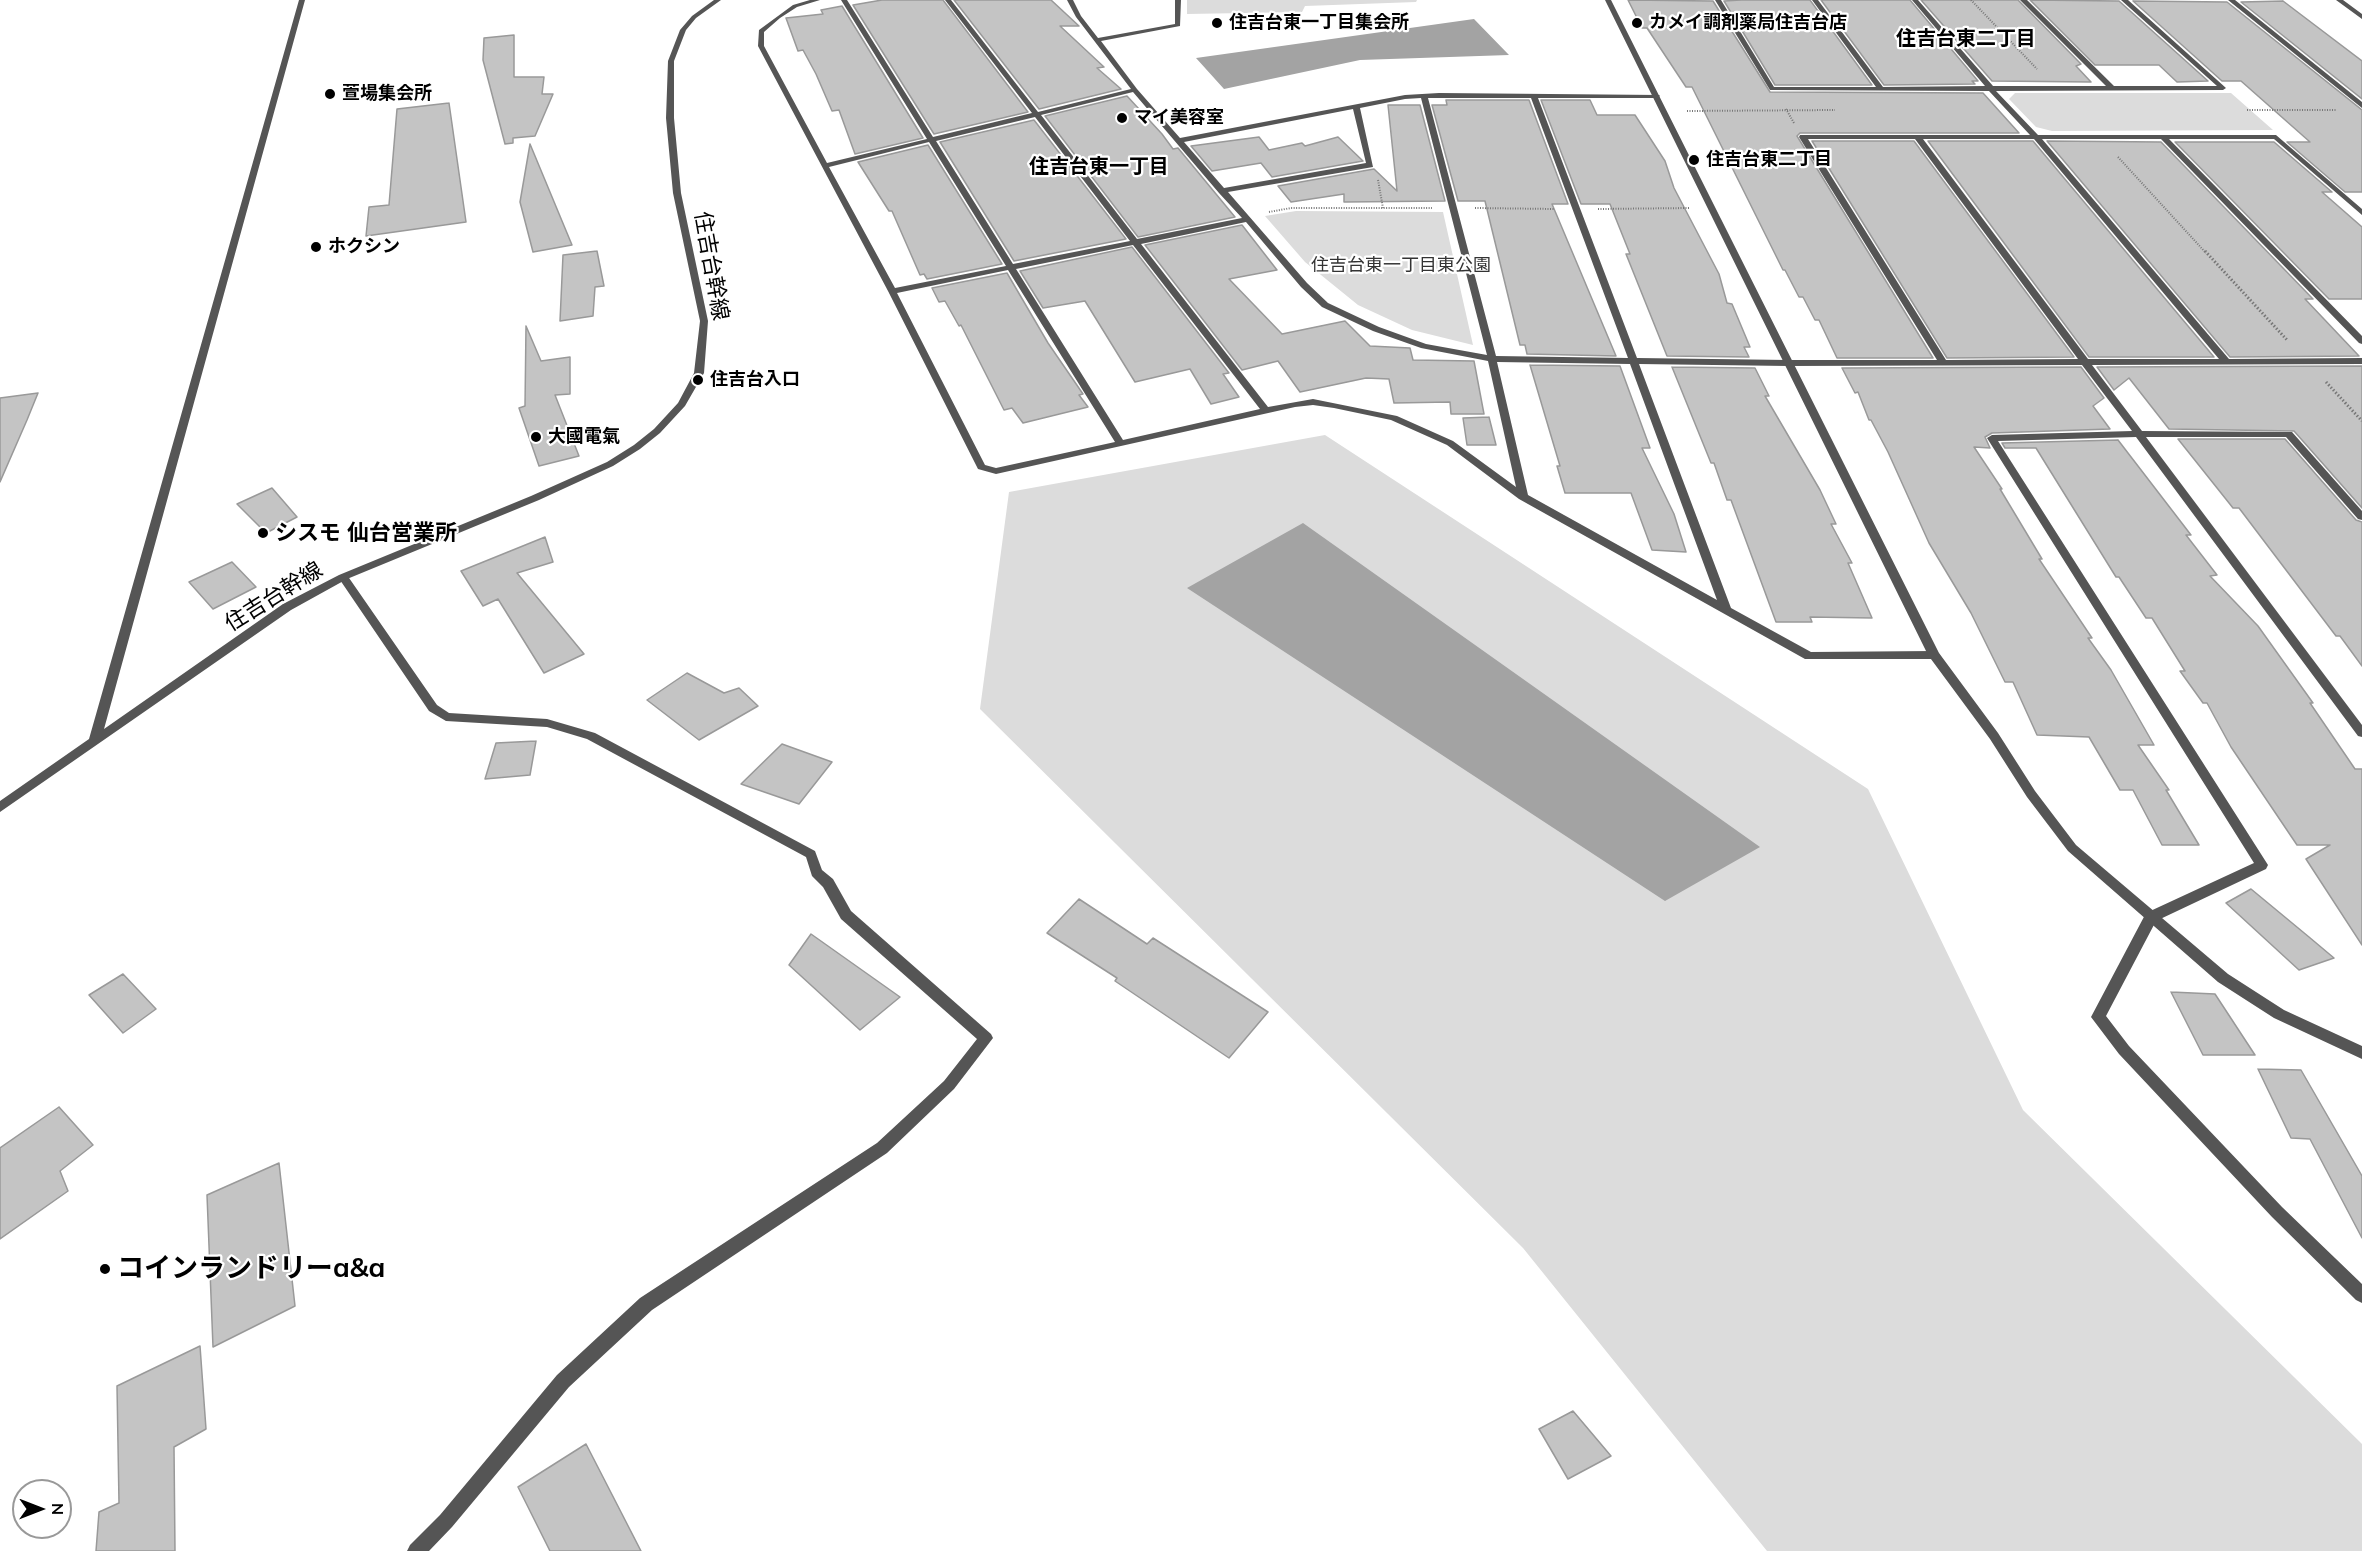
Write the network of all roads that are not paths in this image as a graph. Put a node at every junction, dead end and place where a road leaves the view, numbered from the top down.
1 (302, 0) edge
2 (718, 0) edge
3 (817, 0) edge
4 (844, 0) edge
5 (948, 0) edge
6 (1070, 0) edge
7 (1178, 0) edge
8 (1608, 0) edge
9 (1719, 0) edge
10 (1815, 0) edge
11 (1915, 0) edge
12 (2023, 0) edge
13 (2124, 0) edge
14 (2231, 0) edge
15 (2339, 0) edge
16 (2362, 17) edge
17 (1098, 40) junction
18 (1881, 89) junction
19 (1991, 89) junction
20 (2113, 89) junction
21 (1135, 90) junction
22 (1534, 95) junction
23 (1424, 96) junction
24 (1657, 96) junction
25 (1356, 106) junction
26 (2362, 106) edge
27 (1035, 114) junction
28 (2036, 137) junction
29 (2163, 137) junction
30 (1918, 138) junction
31 (1180, 140) junction
32 (931, 141) junction
33 (824, 166) junction
34 (1222, 191) junction
35 (2362, 213) edge
36 (1244, 218) junction
37 (1136, 243) junction
38 (1012, 268) junction
39 (892, 291) junction
40 (2362, 341) edge
41 (1492, 359) junction
42 (1633, 361) junction
43 (2226, 361) junction
44 (2362, 361) edge
45 (1942, 362) junction
46 (2083, 362) junction
47 (1788, 363) junction
48 (1266, 411) junction
49 (2138, 434) junction
50 (1121, 444) junction
51 (1523, 497) junction
52 (2362, 517) edge
53 (343, 577) junction
54 (1726, 610) junction
55 (1934, 655) junction
56 (2362, 733) edge
57 (95, 740) junction
58 (0, 807) edge
59 (2151, 917) junction
60 (2362, 1053) edge
61 (2362, 1295) edge
62 (416, 1551) edge

1 - 57 street
2 - 53 street, 住吉台幹線
3 - 33 street
4 - 32 street
5 - 27 street
6 - 17 street
7 - 17 street
8 - 24 street
9 - 18 street
10 - 18 street
11 - 19 street
12 - 20 street
13 - 20 street
14 - 26 street
15 - 16 street
17 - 21 street
18 - 19 street
19 - 20 street
19 - 28 street
21 - 27 street
21 - 31 street
22 - 23 street
22 - 24 street
22 - 42 street
23 - 25 street
23 - 41 street
24 - 47 street
25 - 31 street
25 - 34 street
27 - 32 street
27 - 37 street
28 - 29 street
28 - 30 street
28 - 43 street
29 - 35 street
29 - 40 street
30 - 45 street
30 - 46 street
31 - 34 street
32 - 33 street
32 - 38 street
33 - 39 street
34 - 36 street
36 - 37 street
36 - 41 street
37 - 38 street
37 - 48 street
38 - 39 street
38 - 50 street
39 - 50 street
41 - 42 street
41 - 51 street
42 - 47 street
42 - 54 street
43 - 44 street
43 - 46 street
45 - 46 street
45 - 47 street
46 - 49 street
47 - 55 street
48 - 50 street
48 - 51 street
49 - 52 street
49 - 56 street
49 - 59 street
51 - 54 street
53 - 57 street, 住吉台幹線
53 - 62 street
54 - 55 street
55 - 59 street
57 - 58 street, 住吉台幹線
59 - 60 street
59 - 61 street

